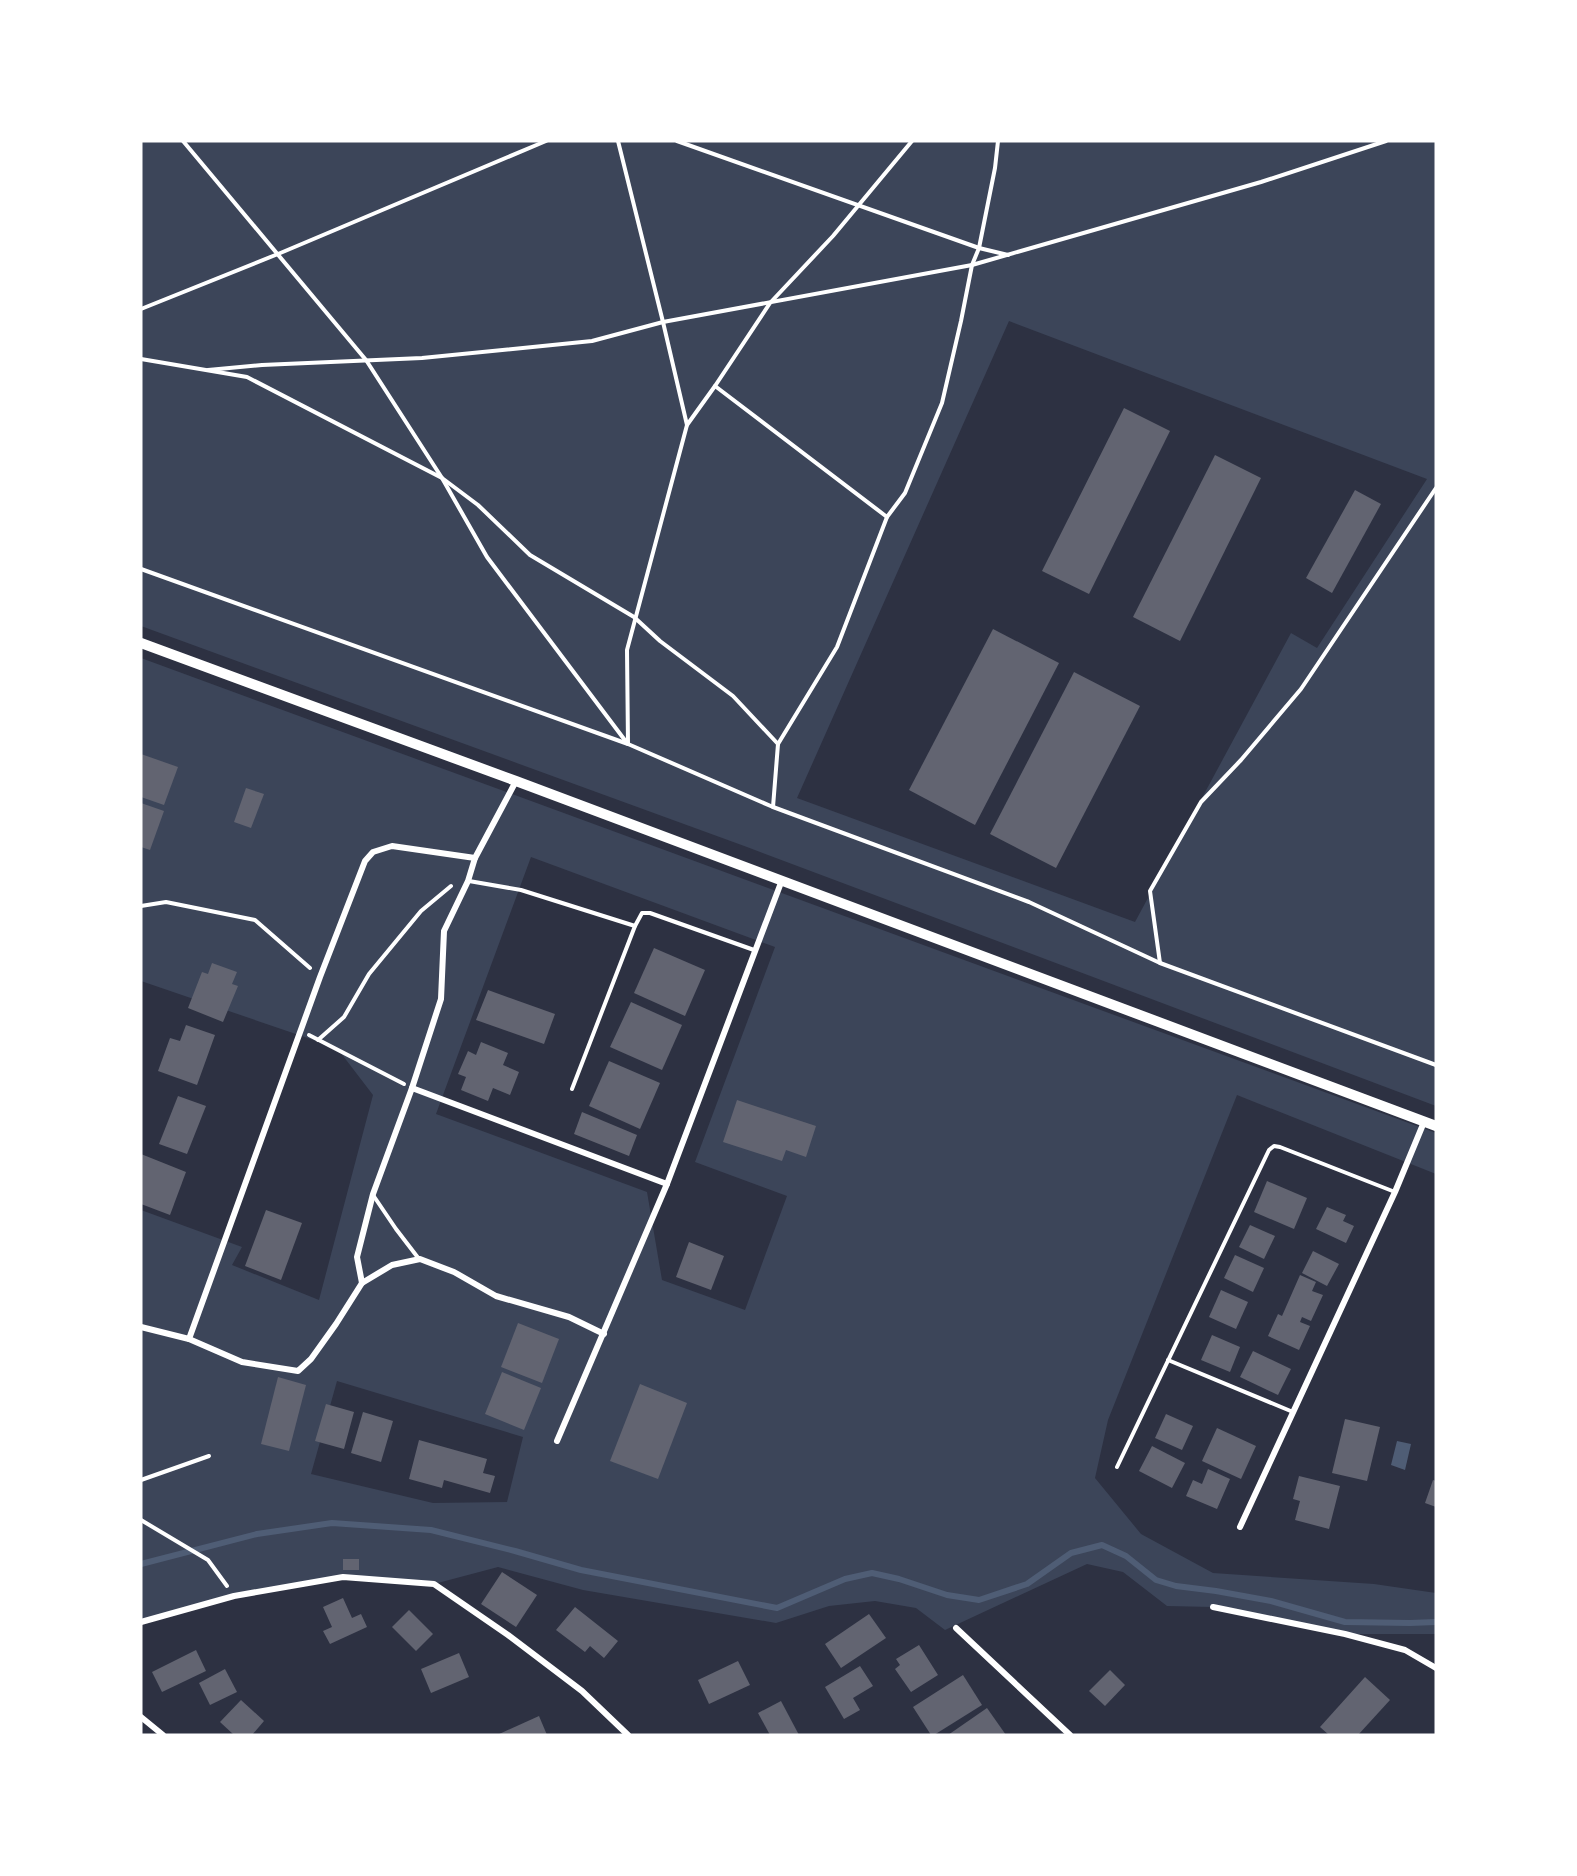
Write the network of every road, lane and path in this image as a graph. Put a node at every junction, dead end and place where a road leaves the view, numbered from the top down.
1 (183, 141) edge
2 (546, 141) edge
3 (618, 141) edge
4 (677, 141) edge
5 (912, 141) edge
6 (998, 141) edge
7 (1386, 141) edge
8 (860, 205) junction
9 (979, 248) junction
10 (278, 254) junction
11 (1012, 255) junction
12 (972, 265) junction
13 (770, 303) junction
14 (141, 309) edge
15 (663, 322) junction
16 (141, 359) edge
17 (366, 360) junction
18 (208, 370) junction
19 (715, 386) junction
20 (687, 425) junction
21 (442, 478) junction
22 (1436, 488) edge
23 (887, 517) junction
24 (141, 569) edge
25 (634, 617) junction
26 (141, 643) edge
27 (628, 744) junction
28 (778, 744) junction
29 (516, 781) junction
30 (773, 807) junction
31 (475, 858) junction
32 (472, 868) junction
33 (782, 880) junction
34 (468, 881) junction
35 (141, 906) edge
36 (635, 926) junction
37 (754, 950) junction
38 (1160, 963) junction
39 (320, 976) junction
40 (301, 1030) junction
41 (318, 1040) junction
42 (1436, 1065) edge
43 (412, 1088) junction
44 (572, 1089) dead end
45 (1424, 1122) junction
46 (1436, 1126) edge
47 (667, 1184) junction
48 (1395, 1192) junction
49 (373, 1194) junction
50 (420, 1259) junction
51 (362, 1283) junction
52 (141, 1327) edge
53 (604, 1334) junction
54 (189, 1339) junction
55 (1168, 1360) junction
56 (1293, 1412) junction
57 (557, 1441) dead end
58 (209, 1456) dead end
59 (1117, 1467) dead end
60 (141, 1480) edge
61 (141, 1520) edge
62 (1240, 1527) dead end
63 (234, 1596) junction
64 (1213, 1607) dead end
65 (141, 1622) edge
66 (956, 1628) dead end
67 (1436, 1668) edge
68 (141, 1717) edge
69 (163, 1735) edge
70 (628, 1735) edge
71 (1070, 1735) edge

1 - 10 path
2 - 10 path
3 - 15 path
4 - 8 path
5 - 8 path
6 - 9 path
7 - 11 path
8 - 9 path
8 - 13 path
9 - 11 path
9 - 12 path
10 - 14 path
10 - 17 path
11 - 12 path
12 - 13 path
12 - 23 path
13 - 15 path
13 - 19 path
15 - 17 path
15 - 20 path
16 - 18 path
17 - 18 path
17 - 21 path
18 - 21 path
19 - 20 path
19 - 23 path
20 - 25 path
21 - 25 path
21 - 27 path
22 - 38 path
23 - 28 path
24 - 27 path
25 - 27 path
25 - 28 path
26 - 29 main road
27 - 30 path
28 - 30 path
29 - 31 street
29 - 33 main road
30 - 38 path
31 - 32 street
31 - 39 street
32 - 34 street
32 - 41 path
33 - 37 street
33 - 45 main road
34 - 36 lane
34 - 43 street
35 - 39 path
36 - 37 lane
36 - 44 lane
37 - 47 street
38 - 42 path
39 - 40 street
40 - 41 path
40 - 54 street
41 - 43 path
43 - 47 street
43 - 49 street
45 - 46 main road
45 - 48 street
47 - 53 street
48 - 55 lane
48 - 56 street
49 - 50 lane
49 - 51 street
50 - 51 street
50 - 53 street
51 - 54 street
52 - 54 street
53 - 57 street
55 - 56 lane
55 - 59 lane
56 - 62 street
58 - 60 path
61 - 63 path
63 - 65 street
63 - 70 street
64 - 67 street
66 - 71 street
68 - 69 street

